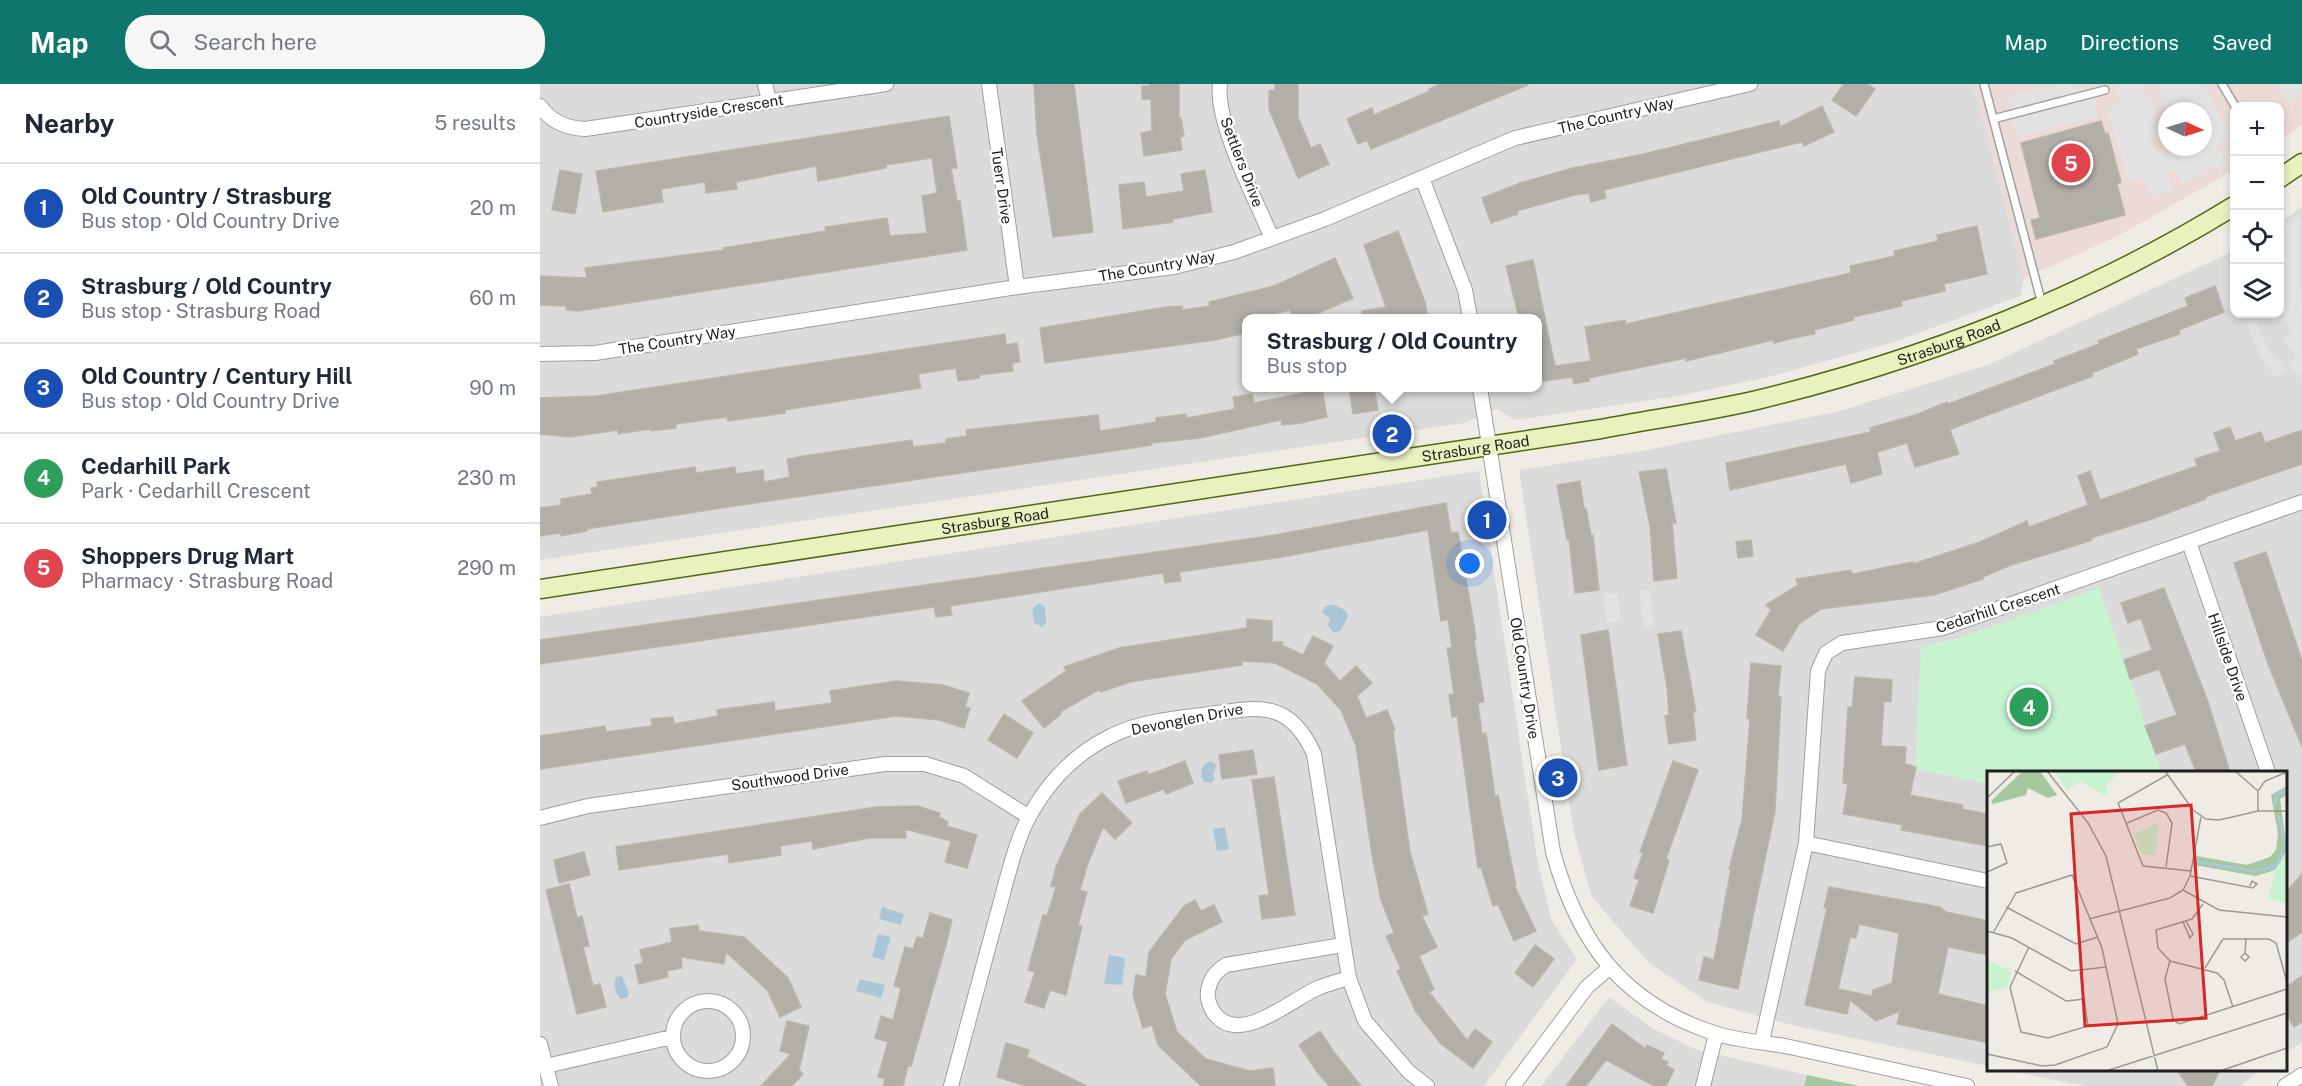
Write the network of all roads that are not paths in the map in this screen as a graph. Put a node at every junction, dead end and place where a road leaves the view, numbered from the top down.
1 (765, 84) edge
2 (886, 84) edge
3 (989, 84) edge
4 (1220, 84) edge
5 (1750, 84) edge
6 (1984, 84) edge
7 (2222, 84) edge
8 (2104, 90) dead end
9 (769, 101) junction
10 (2233, 102) edge
11 (540, 106) edge
12 (1993, 119) junction
13 (2302, 163) edge
14 (2284, 172) edge
15 (1422, 178) junction
16 (2230, 209) edge
17 (1272, 238) junction
18 (1017, 287) junction
19 (2043, 306) junction
20 (1469, 314) edge
21 (540, 354) edge
22 (1481, 392) edge
23 (1488, 445) junction
24 (2302, 501) edge
25 (2189, 542) junction
26 (540, 589) edge
27 (2268, 771) edge
28 (1029, 817) junction
29 (540, 818) edge
30 (1806, 843) junction
31 (1987, 881) edge
32 (1342, 945) junction
33 (1609, 968) junction
34 (1349, 978) junction
35 (1716, 1034) junction
36 (672, 1037) junction
37 (1762, 1041) junction
38 (540, 1044) edge
39 (546, 1066) junction
40 (2302, 1075) edge
41 (551, 1086) edge
42 (951, 1086) edge
43 (1427, 1086) edge
44 (1513, 1086) edge
45 (1703, 1086) edge
46 (1967, 1086) edge
47 (2285, 1086) edge

1 - 9 street
2 - 9 street, Countryside Crescent
3 - 18 street, Tuerr Drive
4 - 17 street, Settlers Drive
5 - 15 street, The Country Way
6 - 12 lane
7 - 10 lane
8 - 12 lane
9 - 11 street, Countryside Crescent
12 - 19 lane
13 - 14 street
15 - 17 street, The Country Way
15 - 20 street
16 - 19 street, Strasburg Road
17 - 18 street, The Country Way
18 - 21 street, The Country Way
19 - 23 street, Strasburg Road
22 - 23 street, Old Country Drive
23 - 26 street, Strasburg Road
23 - 33 street, Old Country Drive
24 - 25 street, Cedarhill Crescent
25 - 27 street, Hillside Drive
25 - 30 street, Cedarhill Crescent
28 - 29 street, Southwood Drive
28 - 32 street, Devonglen Drive
28 - 42 street, Devonglen Drive
30 - 31 street
30 - 37 street, Cedarhill Crescent
32 - 34 street, Devonglen Drive
32 - 34 street
33 - 35 street, Old Country Drive
33 - 44 street
34 - 43 street, Devonglen Drive
35 - 37 street, Old Country Drive
35 - 45 street
36 - 36 street
36 - 39 street
37 - 46 street, Old Country Drive
38 - 39 street
39 - 41 street
40 - 47 street

